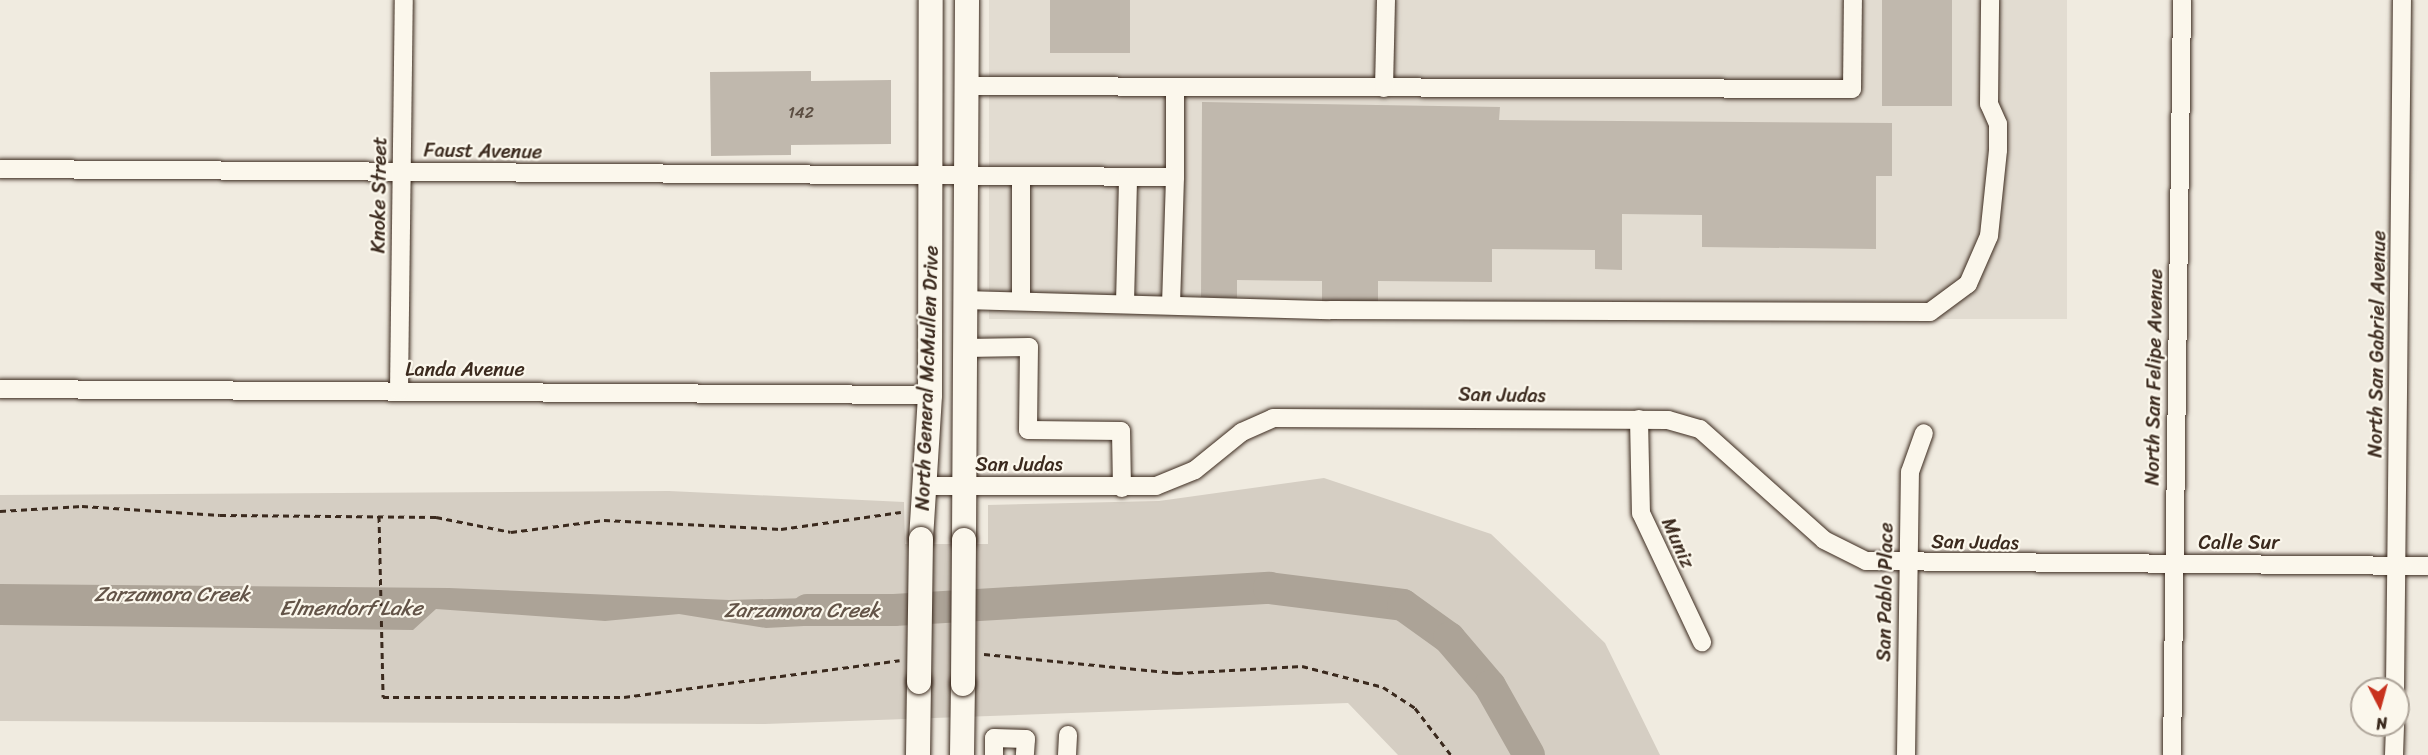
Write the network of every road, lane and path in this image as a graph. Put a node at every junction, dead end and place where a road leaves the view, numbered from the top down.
1 (404, 0) edge
2 (931, 0) edge
3 (967, 0) edge
4 (1386, 0) edge
5 (1853, 0) edge
6 (1990, 0) edge
7 (2182, 0) edge
8 (2402, 0) edge
9 (966, 86) junction
10 (1175, 87) junction
11 (1384, 88) junction
12 (0, 169) edge
13 (401, 172) junction
14 (1128, 177) junction
15 (1175, 177) junction
16 (931, 178) junction
17 (965, 178) junction
18 (1021, 178) junction
19 (964, 300) junction
20 (1021, 301) junction
21 (1125, 303) junction
22 (1171, 305) junction
23 (964, 348) junction
24 (0, 389) edge
25 (399, 391) junction
26 (930, 395) junction
27 (1639, 419) junction
28 (1924, 433) dead end
29 (926, 486) junction
30 (965, 486) junction
31 (1122, 488) junction
32 (904, 507) dead end
33 (0, 511) edge
34 (380, 516) junction
35 (1908, 564) junction
36 (2174, 564) junction
37 (2049, 565) joint
38 (2397, 565) junction
39 (2428, 566) edge
40 (1702, 642) dead end
41 (2395, 677) edge
42 (382, 697) dead end
43 (1068, 735) dead end
44 (2395, 737) edge
45 (918, 755) edge
46 (962, 755) edge
47 (994, 755) edge
48 (1026, 755) edge
49 (1067, 755) edge
50 (1906, 755) edge
51 (2172, 755) edge
52 (2394, 755) edge

1 - 13 street, Knoke Street
2 - 16 main road, North General McMullen Drive
3 - 9 main road, North General McMullen Drive
4 - 11 street
5 - 11 street
6 - 22 street
7 - 36 street, North San Felipe Avenue
8 - 38 street, North San Gabriel Avenue
9 - 10 street
9 - 17 main road, North General McMullen Drive
10 - 11 street
10 - 15 street
12 - 13 street, Faust Avenue
13 - 16 street, Faust Avenue
13 - 25 street, Knoke Street
14 - 15 street, Faust Avenue
14 - 18 street, Faust Avenue
14 - 21 street
15 - 22 street
16 - 17 street, Faust Avenue
16 - 26 main road, North General McMullen Drive
17 - 18 street, Faust Avenue
17 - 19 main road, North General McMullen Drive
18 - 20 street
19 - 20 street
19 - 23 main road, North General McMullen Drive
20 - 21 street
21 - 22 street
23 - 30 main road, North General McMullen Drive
23 - 31 street
24 - 25 street, Landa Avenue
25 - 26 street, Landa Avenue
26 - 29 main road, North General McMullen Drive
27 - 31 street, San Judas
27 - 35 street, San Judas
27 - 40 street, Muniz
28 - 35 street, San Pablo Place
29 - 30 street, San Judas
29 - 45 main road, North General McMullen Drive, bridge
30 - 31 street, San Judas
30 - 46 main road, North General McMullen Drive, bridge
32 - 34 path
33 - 34 path
34 - 42 path
35 - 37 street, San Judas
35 - 50 street, San Pablo Place
36 - 37 street, Calle Sur
36 - 38 street, Calle Sur
36 - 51 street, North San Felipe Avenue
38 - 39 street, Calle Sur
38 - 41 street, North San Gabriel Avenue
43 - 49 street
44 - 52 street
47 - 48 street

